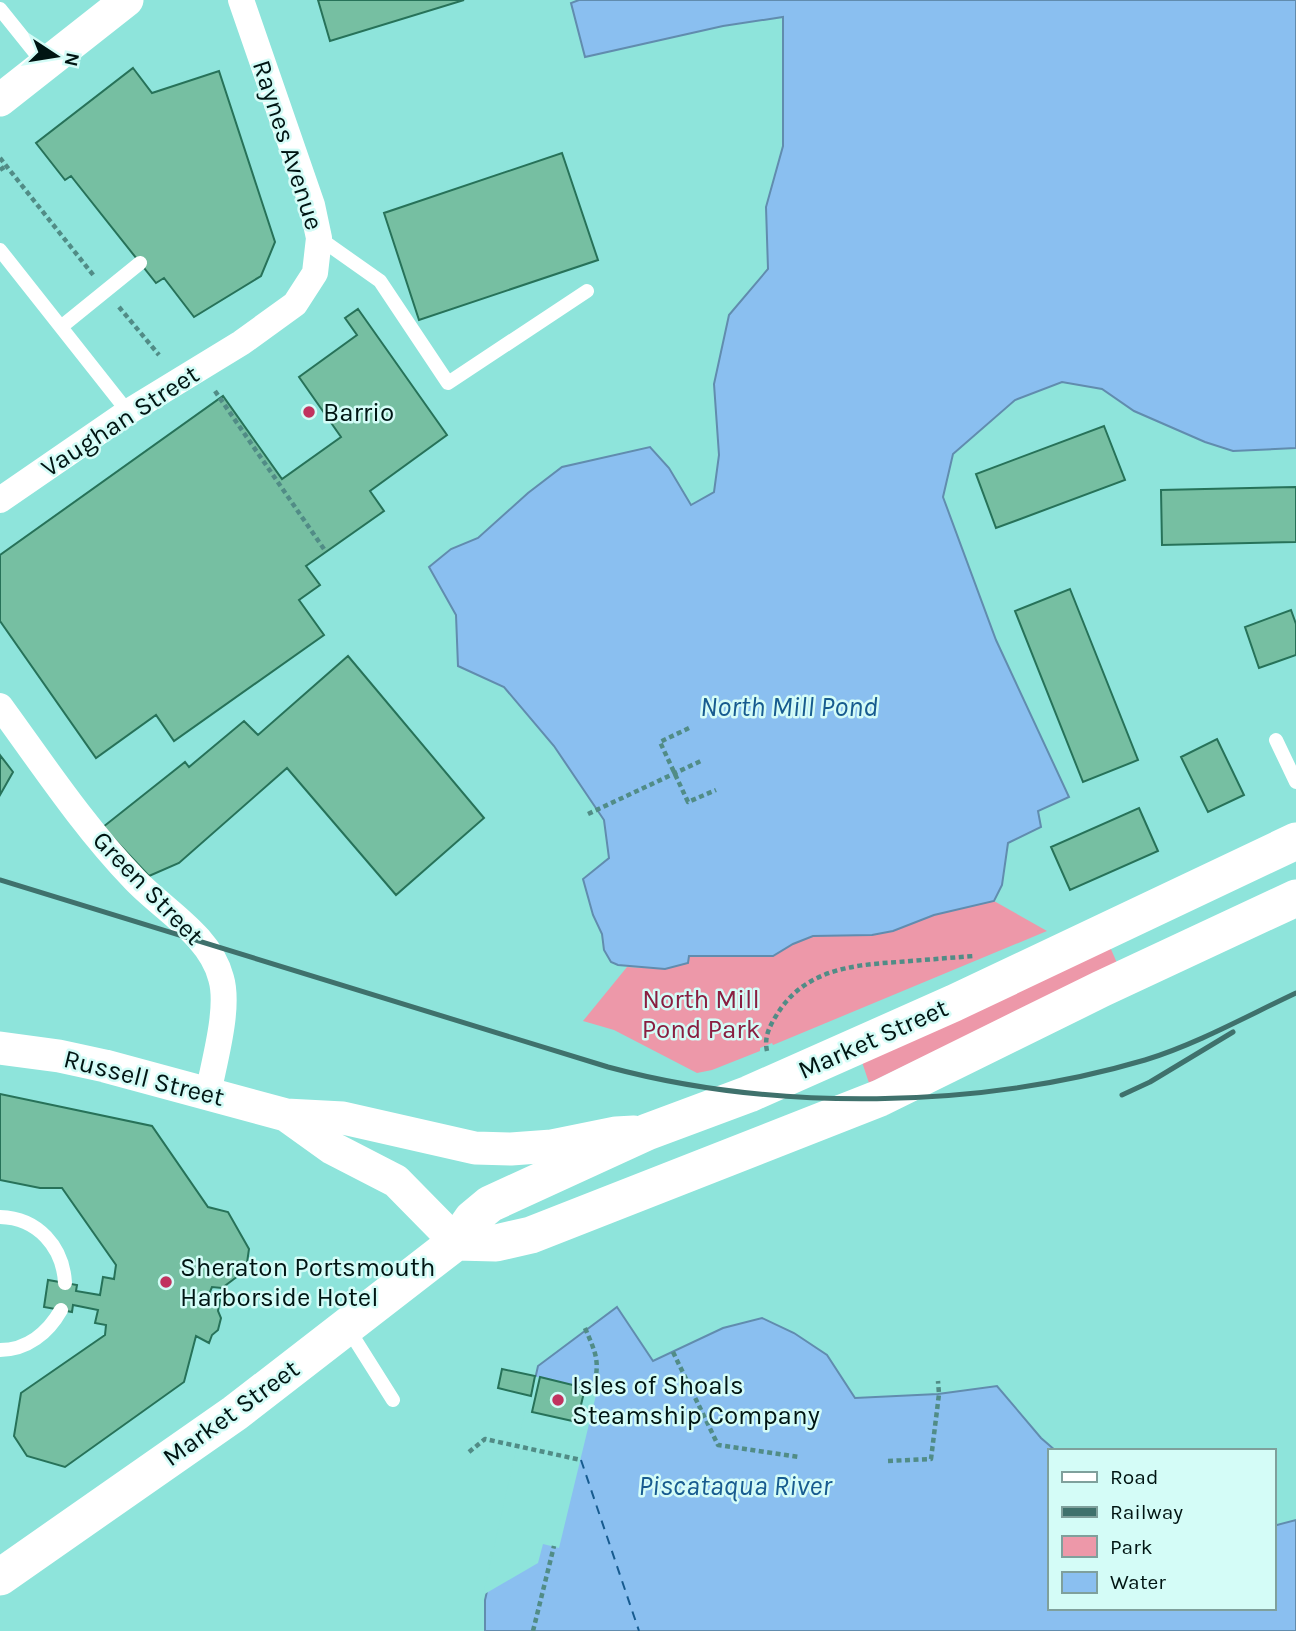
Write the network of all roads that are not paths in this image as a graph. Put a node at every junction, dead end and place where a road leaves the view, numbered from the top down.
1 (127, 0) edge
2 (240, 0) edge
3 (0, 9) edge
4 (45, 65) junction
5 (0, 100) edge
6 (319, 238) junction
7 (0, 250) edge
8 (140, 262) dead end
9 (587, 291) dead end
10 (61, 327) junction
11 (241, 343) joint
12 (128, 412) junction
13 (0, 500) edge
14 (0, 706) edge
15 (1276, 740) dead end
16 (1296, 782) edge
17 (1296, 841) edge
18 (1296, 898) edge
19 (0, 1048) edge
20 (208, 1094) junction
21 (286, 1115) junction
22 (647, 1132) junction
23 (0, 1217) edge
24 (456, 1242) junction
25 (65, 1283) dead end
26 (61, 1310) dead end
27 (346, 1326) junction
28 (0, 1350) edge
29 (393, 1400) dead end
30 (0, 1577) edge

1 - 4 street
2 - 6 street, Raynes Avenue
3 - 4 lane
4 - 5 street
6 - 9 lane
6 - 11 street, Raynes Avenue
7 - 10 lane
8 - 10 lane
10 - 12 lane
11 - 12 street, Vaughan Street
12 - 13 street, Vaughan Street
14 - 20 street, Green Street
15 - 16 lane
17 - 22 main road, Market Street
18 - 24 main road, Market Street
19 - 20 street, Russell Street
20 - 21 street, Russell Street
21 - 22 street
21 - 24 street
22 - 24 main road, Market Street
23 - 25 lane
24 - 27 main road, Market Street
26 - 28 lane
27 - 29 lane
27 - 30 main road, Market Street

